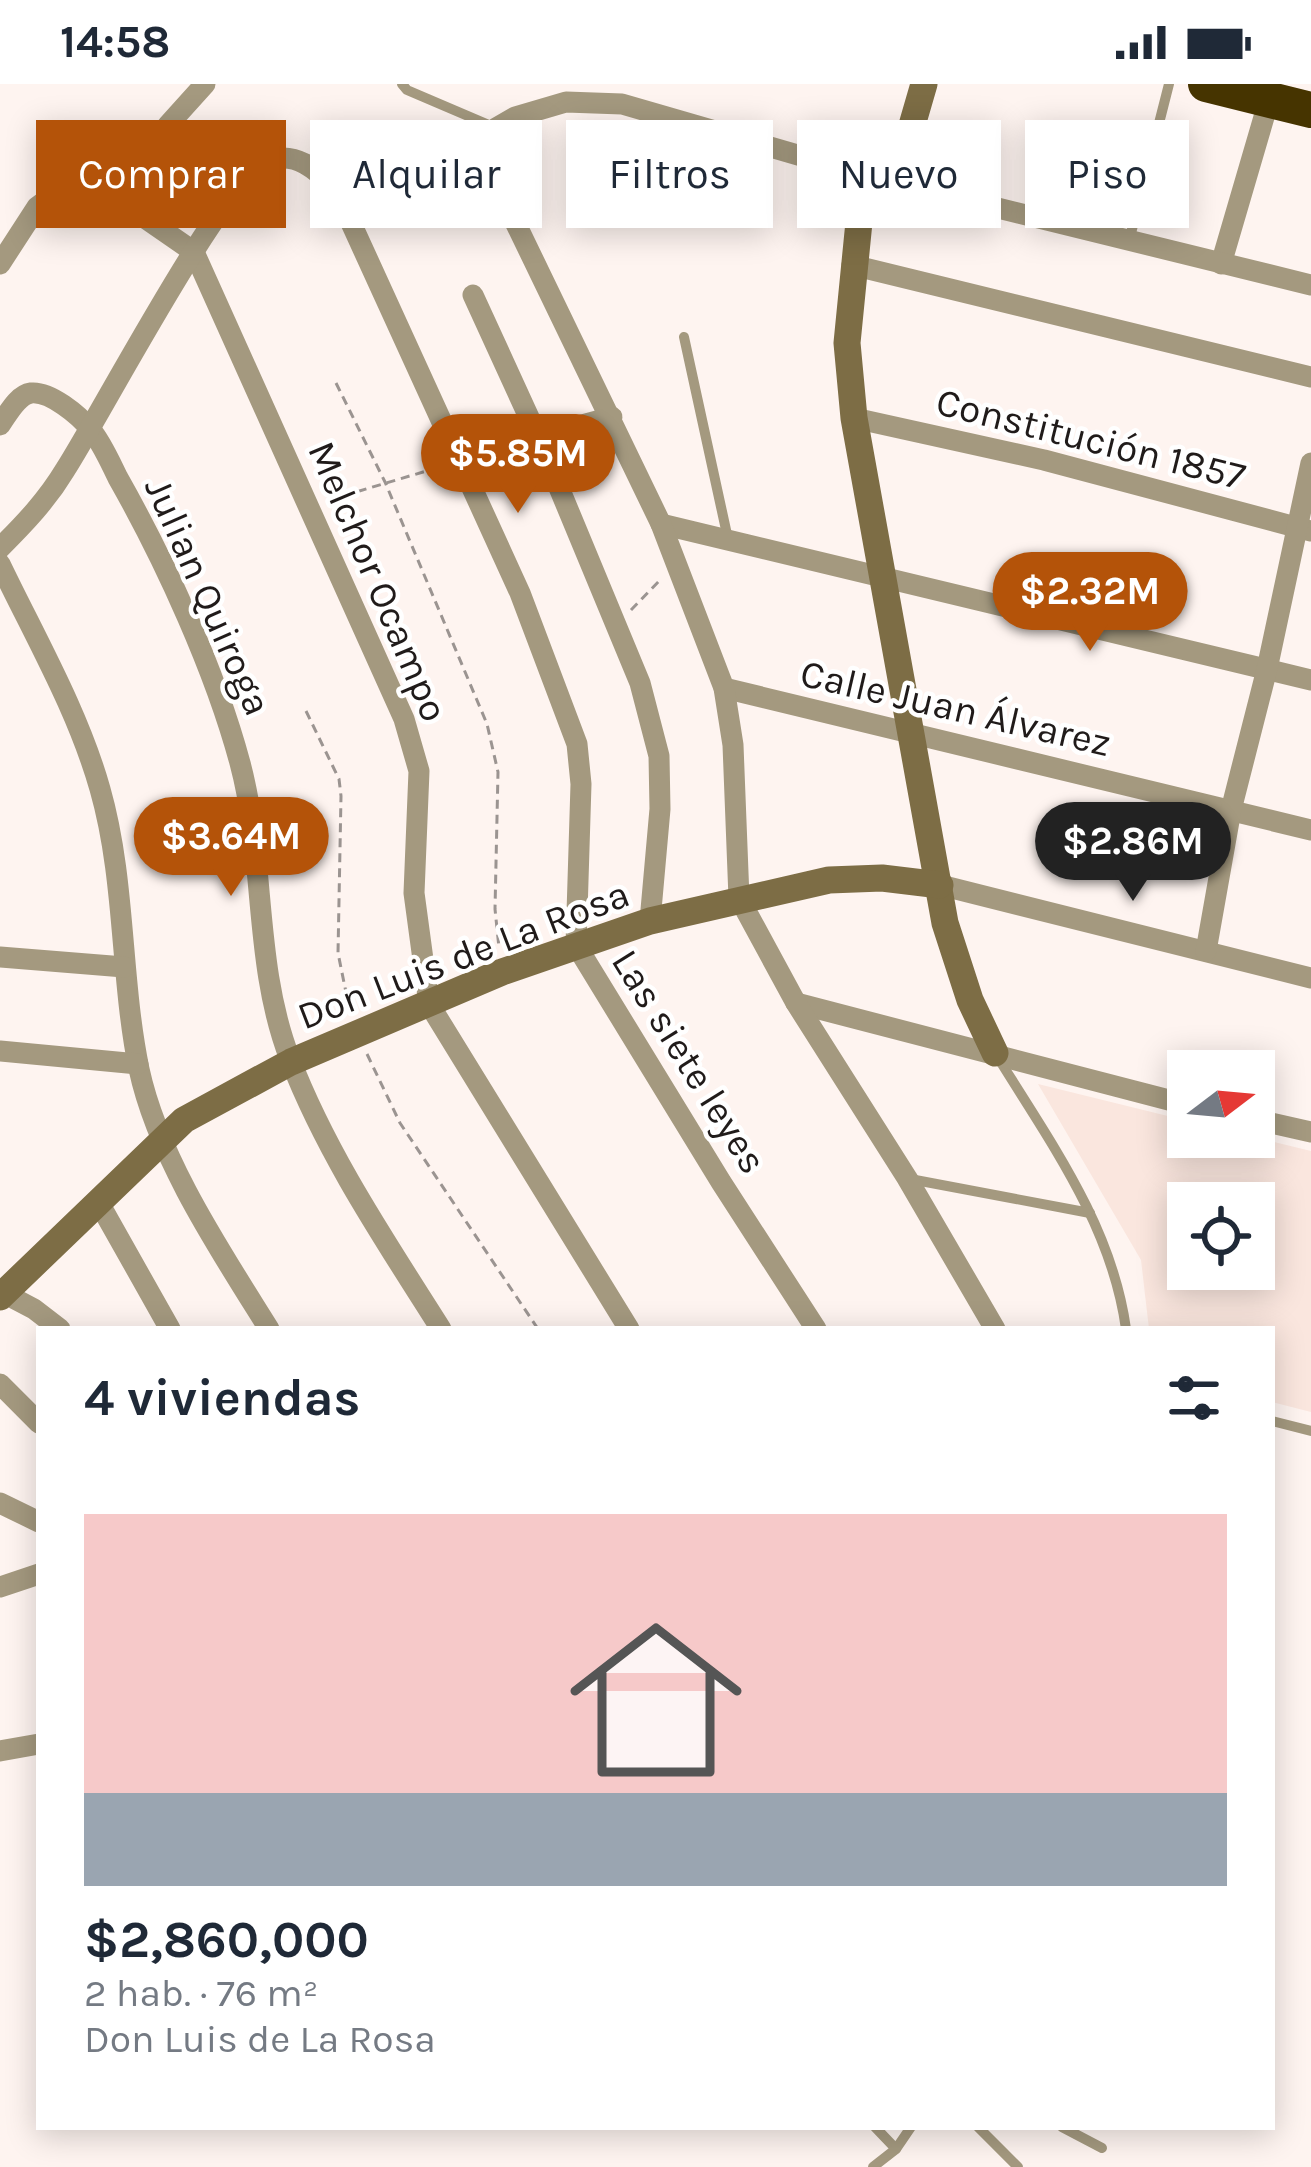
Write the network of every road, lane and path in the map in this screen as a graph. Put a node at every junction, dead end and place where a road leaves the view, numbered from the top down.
1 (205, 84) edge
2 (402, 84) edge
3 (924, 84) edge
4 (1169, 84) edge
5 (1206, 84) edge
6 (1311, 89) edge
7 (1280, 92) edge
8 (1308, 119) edge
9 (173, 120) edge
10 (463, 120) edge
11 (516, 120) edge
12 (914, 120) edge
13 (797, 156) edge
14 (36, 209) edge
15 (1001, 209) edge
16 (159, 228) edge
17 (519, 228) edge
18 (858, 228) edge
19 (1130, 241) junction
20 (194, 252) junction
21 (0, 264) edge
22 (1221, 264) junction
23 (852, 265) junction
24 (1311, 285) edge
25 (473, 295) dead end
26 (684, 337) dead end
27 (1311, 377) edge
28 (336, 383) dead end
29 (612, 417) junction
30 (854, 418) junction
31 (0, 425) edge
32 (91, 429) junction
33 (538, 437) junction
34 (463, 461) junction
35 (1311, 463) edge
36 (385, 482) junction
37 (310, 506) junction
38 (661, 524) junction
39 (1303, 529) edge
40 (728, 539) junction
41 (0, 548) edge
42 (677, 561) junction
43 (0, 564) edge
44 (882, 574) junction
45 (618, 624) junction
46 (1267, 669) junction
47 (1311, 680) edge
48 (724, 688) junction
49 (306, 711) dead end
50 (910, 733) junction
51 (1231, 810) junction
52 (1311, 830) edge
53 (940, 885) junction
54 (739, 898) junction
55 (650, 921) junction
56 (576, 945) junction
57 (1206, 951) junction
58 (0, 957) edge
59 (124, 967) junction
60 (502, 972) junction
61 (1311, 978) edge
62 (429, 1004) junction
63 (796, 1004) junction
64 (358, 1035) junction
65 (0, 1051) edge
66 (995, 1053) junction
67 (291, 1062) junction
68 (138, 1064) junction
69 (1167, 1099) edge
70 (1275, 1124) edge
71 (1311, 1132) edge
72 (163, 1140) junction
73 (907, 1178) junction
74 (99, 1203) junction
75 (1090, 1213) junction
76 (2, 1293) edge
77 (55, 1326) edge
78 (168, 1326) edge
79 (267, 1326) edge
80 (439, 1326) edge
81 (536, 1326) edge
82 (627, 1326) edge
83 (815, 1326) edge
84 (995, 1326) edge
85 (1125, 1326) edge
86 (0, 1384) edge
87 (36, 1420) edge
88 (1275, 1422) edge
89 (1311, 1431) edge
90 (0, 1503) edge
91 (36, 1521) edge
92 (36, 1575) edge
93 (0, 1587) edge
94 (36, 1745) edge
95 (0, 1751) edge
96 (878, 2130) edge
97 (909, 2130) edge
98 (981, 2130) edge
99 (1067, 2130) edge
100 (1102, 2148) dead end
101 (896, 2149) junction
102 (873, 2167) edge
103 (1018, 2167) edge

1 - 9 street
2 - 10 lane
3 - 12 street
4 - 19 lane
5 - 7 highway
6 - 7 highway
7 - 8 highway
7 - 22 street
11 - 13 street
14 - 21 street
15 - 19 street
16 - 20 street
17 - 29 street
18 - 23 street
19 - 22 street
20 - 32 street, Las siete leyes
20 - 34 street, Las siete leyes
20 - 37 street, Melchor Ocampo
22 - 24 street
23 - 27 street
23 - 30 street
25 - 33 street
26 - 40 lane
28 - 36 path
29 - 33 street
29 - 38 street
30 - 39 street, Constitución 1857
30 - 44 street
31 - 32 street
32 - 41 street, Las siete leyes
32 - 67 street, Julian Quiroga
33 - 45 street
34 - 36 path
34 - 56 street, Las siete leyes
35 - 39 street
36 - 37 path
36 - 60 path
37 - 62 street, Melchor Ocampo
38 - 40 street
38 - 42 street
39 - 46 street
40 - 44 street
42 - 45 path
42 - 48 street
43 - 59 street
44 - 46 street
44 - 50 street
45 - 55 street
46 - 47 street
46 - 51 street
48 - 50 street, Calle Juan Álvarez
48 - 54 street
49 - 64 path
50 - 51 street, Calle Juan Álvarez
50 - 53 street
51 - 52 street, Calle Juan Álvarez
51 - 57 street
53 - 54 street, Don Luis de La Rosa
53 - 57 street, Don Luis de La Rosa
53 - 66 street
54 - 55 street, Don Luis de La Rosa
54 - 63 street
55 - 56 street, Don Luis de La Rosa
56 - 60 street, Don Luis de La Rosa
56 - 83 street, Las siete leyes
57 - 61 street, Don Luis de La Rosa
58 - 59 street
59 - 68 street
60 - 62 street, Don Luis de La Rosa
62 - 64 street, Don Luis de La Rosa
62 - 82 street, Melchor Ocampo
63 - 66 street
63 - 73 street
64 - 67 street, Don Luis de La Rosa
64 - 81 path
65 - 68 street
66 - 69 street
66 - 75 lane
67 - 72 street, Don Luis de La Rosa
67 - 80 street, Julian Quiroga
68 - 72 street
70 - 71 street
72 - 74 street, Don Luis de La Rosa
72 - 79 street
73 - 75 lane
73 - 84 street
74 - 76 street, Don Luis de La Rosa
74 - 78 street
75 - 85 lane
76 - 77 street
86 - 87 street
88 - 89 lane
90 - 91 street
92 - 93 street
94 - 95 street
96 - 101 lane
97 - 101 lane
98 - 103 lane
99 - 100 lane
101 - 102 lane

